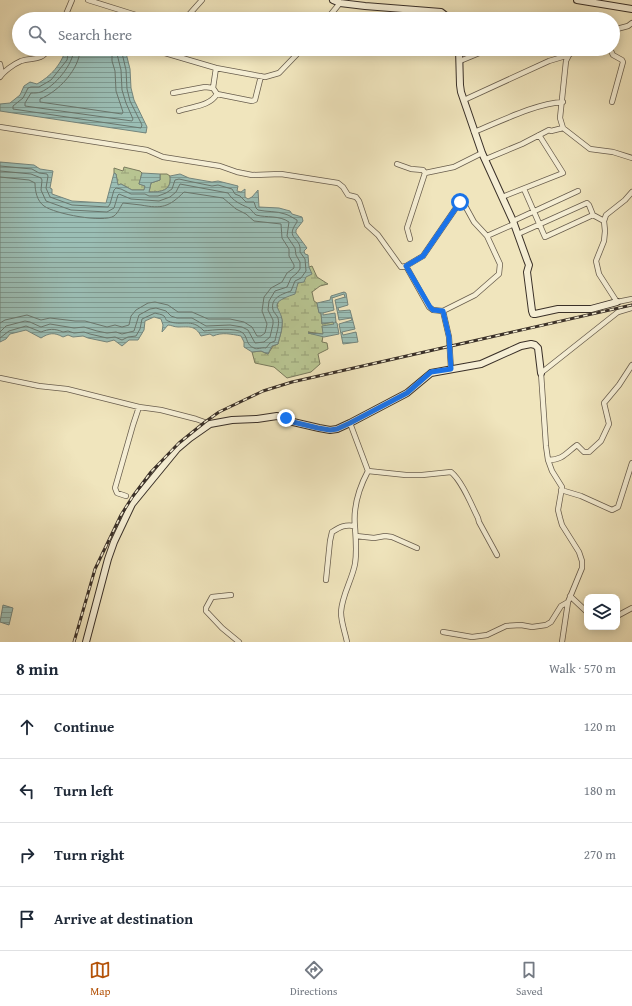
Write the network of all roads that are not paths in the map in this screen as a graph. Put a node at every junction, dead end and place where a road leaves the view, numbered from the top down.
1 (72, 0) edge
2 (88, 0) edge
3 (202, 0) edge
4 (333, 0) edge
5 (577, 0) edge
6 (340, 3) junction
7 (632, 9) edge
8 (67, 12) edge
9 (126, 12) edge
10 (191, 12) edge
11 (333, 12) edge
12 (441, 12) edge
13 (632, 24) edge
14 (620, 28) edge
15 (43, 56) edge
16 (175, 56) edge
17 (295, 56) edge
18 (460, 56) edge
19 (472, 56) edge
20 (566, 56) edge
21 (568, 56) edge
22 (615, 56) edge
23 (460, 61) junction
24 (0, 64) edge
25 (216, 68) junction
26 (1, 75) edge
27 (261, 76) junction
28 (213, 88) junction
29 (173, 93) dead end
30 (217, 94) junction
31 (464, 100) junction
32 (563, 102) junction
33 (612, 102) dead end
34 (179, 111) dead end
35 (0, 127) edge
36 (563, 128) junction
37 (474, 132) junction
38 (539, 135) junction
39 (482, 153) junction
40 (632, 158) edge
41 (486, 159) junction
42 (396, 164) dead end
43 (425, 173) junction
44 (524, 188) junction
45 (578, 191) dead end
46 (632, 192) edge
47 (502, 197) junction
48 (533, 212) junction
49 (593, 215) junction
50 (604, 221) junction
51 (514, 222) junction
52 (539, 225) junction
53 (518, 234) junction
54 (487, 236) junction
55 (410, 239) dead end
56 (406, 266) junction
57 (632, 300) edge
58 (617, 302) junction
59 (632, 308) edge
60 (443, 311) junction
61 (632, 365) edge
62 (451, 369) junction
63 (541, 373) junction
64 (0, 378) edge
65 (139, 408) junction
66 (350, 423) junction
67 (210, 424) junction
68 (548, 460) junction
69 (632, 463) edge
70 (368, 471) junction
71 (561, 490) junction
72 (126, 496) dead end
73 (355, 526) junction
74 (356, 536) junction
75 (416, 548) dead end
76 (497, 555) dead end
77 (326, 580) dead end
78 (231, 595) dead end
79 (570, 596) junction
80 (568, 602) junction
81 (632, 608) edge
82 (584, 609) edge
83 (620, 614) edge
84 (442, 632) dead end
85 (86, 642) edge
86 (239, 642) edge
87 (347, 642) edge
88 (562, 642) edge

1 - 8 street
2 - 9 street
3 - 10 street
4 - 6 street
5 - 7 street
6 - 11 street
6 - 12 street
13 - 14 street
15 - 26 street
16 - 25 street
17 - 27 street
18 - 23 street
19 - 23 street
20 - 31 street
21 - 32 street
22 - 33 street
23 - 31 street
24 - 26 street
25 - 27 street
25 - 28 street
27 - 30 street
28 - 29 street
28 - 30 street
30 - 34 street
31 - 37 street
32 - 36 street
32 - 37 street
35 - 56 street
36 - 38 street
36 - 40 street
37 - 39 street
38 - 41 street
38 - 44 street
39 - 41 street
39 - 43 street
41 - 47 street
42 - 43 street
43 - 55 street
44 - 47 street
44 - 48 street
45 - 48 street
46 - 50 street
47 - 51 street
48 - 51 street
48 - 52 street
49 - 50 street
49 - 52 street
49 - 52 street
50 - 58 street
51 - 53 street
51 - 54 street
52 - 53 street
53 - 58 street
54 - 56 street
54 - 60 street
56 - 60 street
57 - 58 street
59 - 63 street
60 - 62 street
61 - 68 street
62 - 63 street
62 - 66 street
63 - 68 street
64 - 65 street
65 - 67 street
65 - 72 street
66 - 67 street
66 - 70 street
67 - 85 street
68 - 71 street
69 - 71 street
70 - 73 street
70 - 76 street
71 - 79 street
73 - 74 street
73 - 77 street
74 - 75 street
74 - 87 street
78 - 86 street
79 - 80 street
79 - 82 street
80 - 84 street
80 - 88 street
81 - 83 street

